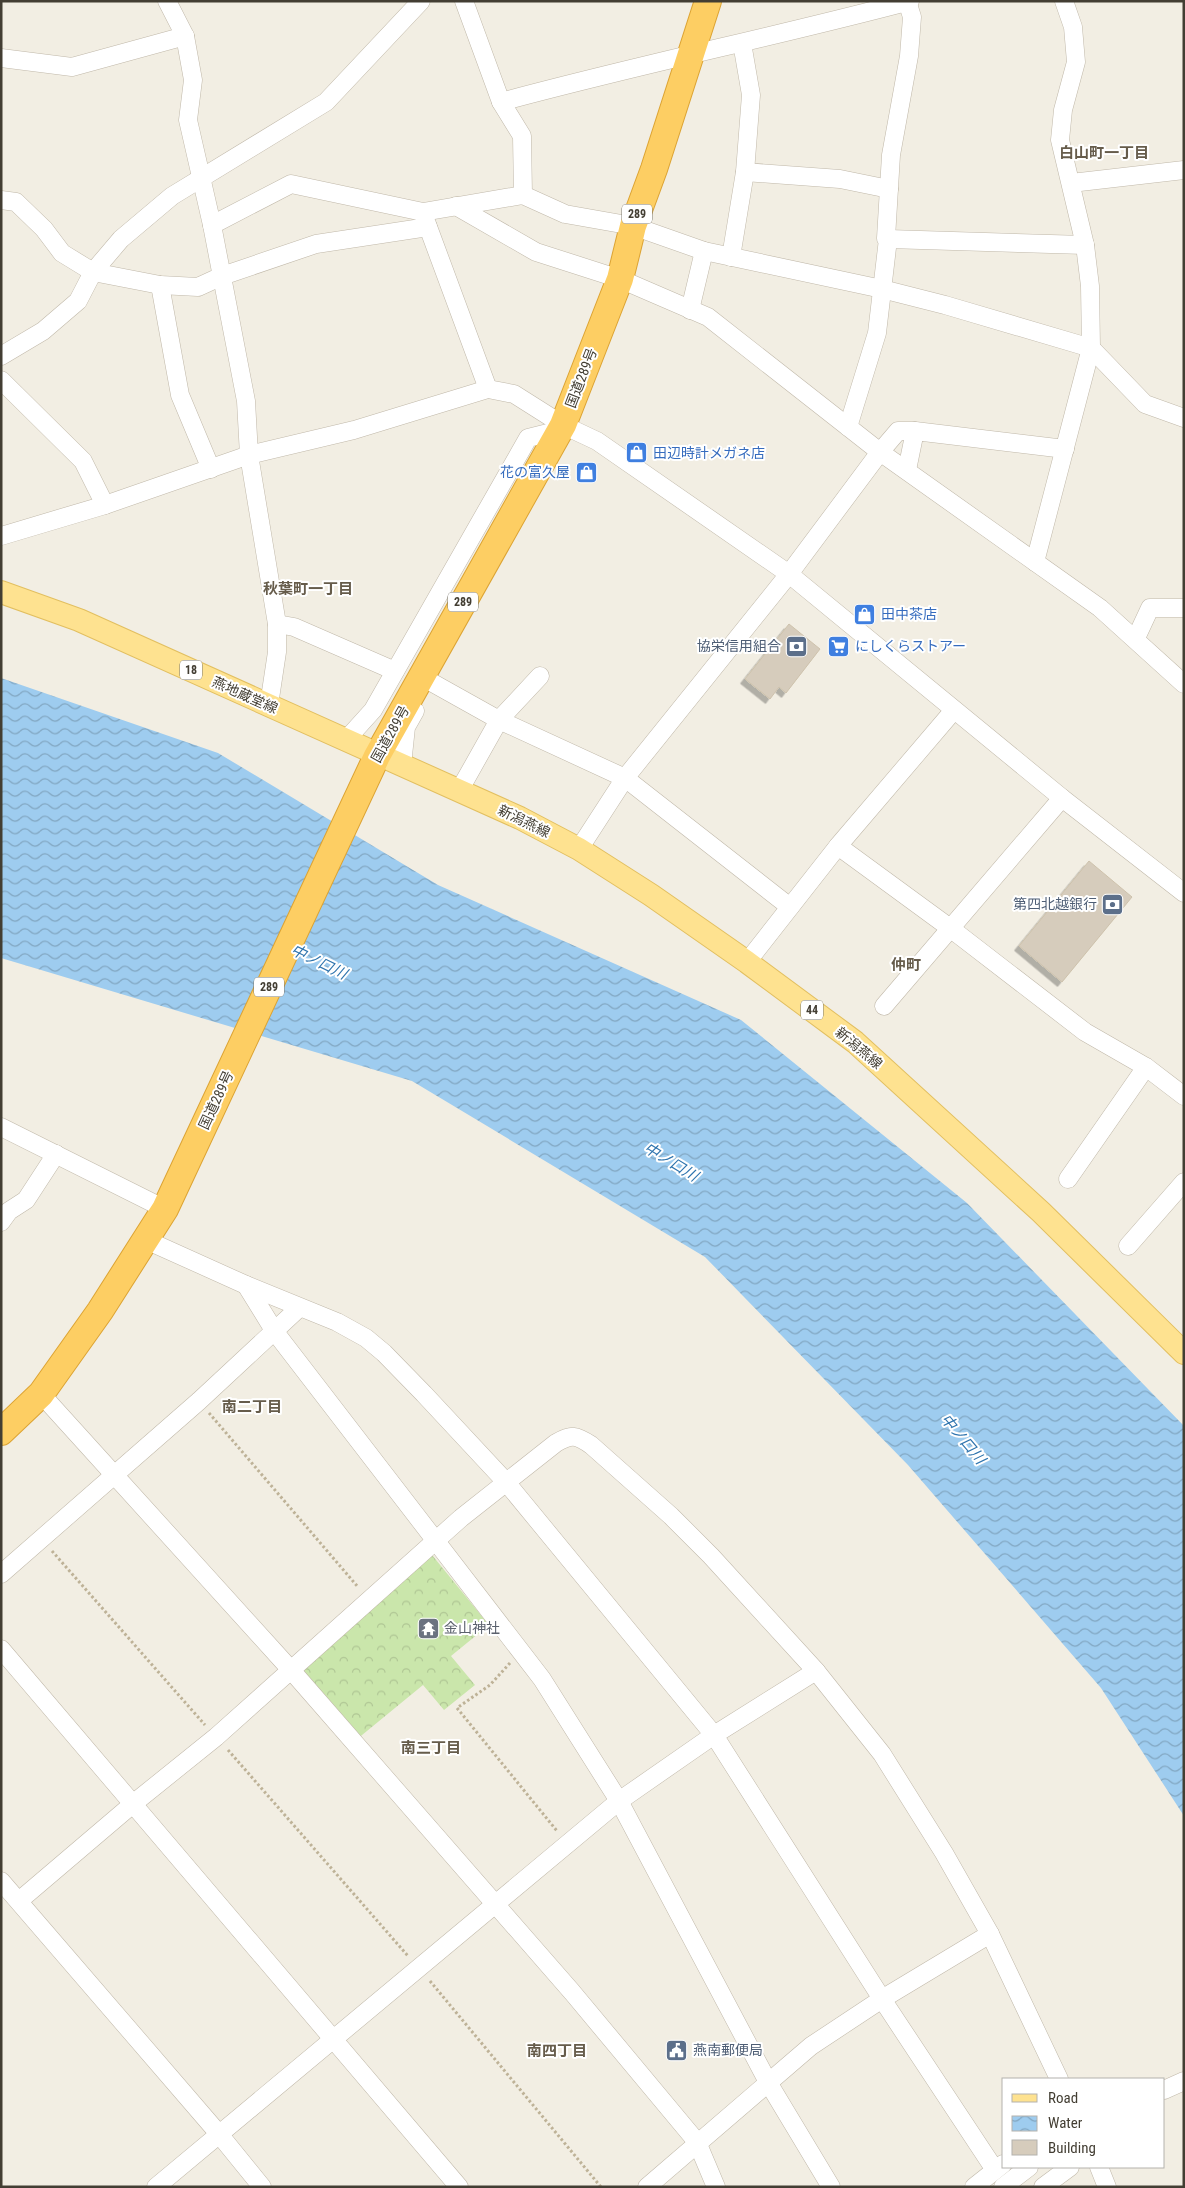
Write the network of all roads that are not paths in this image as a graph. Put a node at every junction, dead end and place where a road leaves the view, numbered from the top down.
1 (464, 1) edge
2 (708, 1) edge
3 (1064, 1) edge
4 (908, 2) edge
5 (173, 4) edge
6 (412, 5) edge
7 (185, 36) junction
8 (742, 43) junction
9 (690, 56) junction
10 (1, 58) edge
11 (501, 102) junction
12 (1184, 170) edge
13 (745, 172) junction
14 (200, 179) junction
15 (1071, 183) junction
16 (889, 189) junction
17 (523, 195) junction
18 (1, 200) edge
19 (456, 206) junction
20 (426, 219) junction
21 (212, 225) junction
22 (633, 226) junction
23 (888, 238) junction
24 (1085, 245) junction
25 (704, 251) junction
26 (731, 257) junction
27 (93, 272) junction
28 (222, 276) junction
29 (620, 279) junction
30 (160, 285) junction
31 (882, 289) junction
32 (690, 310) junction
33 (1091, 348) junction
34 (1, 356) edge
35 (1, 380) edge
36 (488, 389) junction
37 (1184, 418) edge
38 (848, 427) junction
39 (561, 428) junction
40 (915, 431) junction
41 (1065, 449) junction
42 (880, 452) junction
43 (250, 455) junction
44 (211, 469) junction
45 (907, 470) junction
46 (105, 504) junction
47 (1, 536) edge
48 (1035, 562) junction
49 (789, 574) junction
50 (1, 592) edge
51 (1184, 608) edge
52 (278, 624) junction
53 (1136, 638) junction
54 (395, 672) junction
55 (540, 676) dead end
56 (431, 682) junction
57 (1184, 684) edge
58 (269, 705) junction
59 (954, 710) junction
60 (499, 720) junction
61 (345, 740) junction
62 (377, 756) junction
63 (402, 765) junction
64 (625, 778) junction
65 (459, 791) junction
66 (1062, 798) junction
67 (838, 846) junction
68 (579, 849) junction
69 (1184, 893) edge
70 (790, 907) junction
71 (950, 928) junction
72 (747, 962) junction
73 (884, 1006) dead end
74 (1146, 1067) junction
75 (1184, 1096) edge
76 (1, 1127) edge
77 (56, 1154) junction
78 (1068, 1179) dead end
79 (1184, 1182) edge
80 (168, 1202) junction
81 (1, 1222) edge
82 (146, 1240) junction
83 (1128, 1246) dead end
84 (246, 1286) junction
85 (299, 1308) junction
86 (275, 1332) junction
87 (1184, 1353) edge
88 (42, 1394) junction
89 (1, 1432) edge
90 (115, 1476) junction
91 (506, 1482) junction
92 (436, 1540) junction
93 (1, 1574) edge
94 (1, 1649) edge
95 (291, 1670) junction
96 (816, 1671) junction
97 (714, 1735) junction
98 (619, 1801) junction
99 (134, 1803) junction
100 (1, 1881) edge
101 (20, 1900) junction
102 (496, 1904) junction
103 (990, 1934) junction
104 (882, 1999) junction
105 (335, 2039) junction
106 (1059, 2078) edge
107 (1184, 2081) edge
108 (769, 2084) junction
109 (1165, 2090) edge
110 (219, 2134) junction
111 (697, 2142) junction
112 (999, 2167) edge
113 (1028, 2168) edge
114 (1069, 2168) edge
115 (1099, 2168) edge
116 (258, 2185) edge
117 (156, 2187) edge
118 (460, 2187) edge
119 (647, 2187) edge
120 (716, 2187) edge
121 (831, 2187) edge
122 (974, 2187) edge
123 (1003, 2187) edge
124 (1043, 2187) edge
125 (1107, 2187) edge

1 - 11 street
2 - 9 highway, 国道289号 / 289
3 - 15 street
4 - 8 street
4 - 16 street
5 - 7 street
6 - 14 street
7 - 10 street
7 - 14 street
8 - 9 street
8 - 13 street
9 - 11 street
9 - 22 highway, 国道289号 / 289
11 - 17 street
12 - 15 street
13 - 16 street
13 - 26 street
14 - 21 street
14 - 27 street
15 - 24 street
16 - 23 street
17 - 19 street
17 - 22 street
18 - 27 street
19 - 20 street
19 - 29 street
20 - 21 street
20 - 28 street
20 - 36 street
21 - 28 street
22 - 25 street
22 - 29 highway, 国道289号 / 289
23 - 24 street
23 - 31 street
24 - 33 street
25 - 26 street
25 - 32 street
26 - 31 street
27 - 30 street
27 - 34 street
28 - 30 street
28 - 43 street
29 - 32 street
29 - 39 highway, 国道289号 / 289
30 - 44 street
31 - 33 street
31 - 38 street
32 - 38 street
33 - 37 street
33 - 41 street
35 - 46 street
36 - 39 street
36 - 43 street
38 - 42 street
39 - 49 street
39 - 54 street
39 - 56 street
39 - 62 highway, 国道289号 / 289
40 - 41 street
40 - 42 street
40 - 45 street
41 - 48 street
42 - 45 street
42 - 49 street
43 - 44 street
43 - 52 street
44 - 46 street
45 - 48 street
46 - 47 street
48 - 53 street
49 - 59 street
49 - 64 street
50 - 58 main road, 燕地蔵堂線 / 18
51 - 53 street
52 - 54 street
52 - 58 street
53 - 57 street
54 - 61 street
55 - 60 street
56 - 60 street
56 - 63 street
58 - 61 main road, 燕地蔵堂線 / 18
59 - 66 street
59 - 67 street
60 - 64 street
60 - 65 street
61 - 62 main road, 燕地蔵堂線 / 18
62 - 63 main road, 新潟燕線 / 44
62 - 80 highway, 国道289号 / 289
63 - 65 main road, 新潟燕線 / 44
64 - 68 street
64 - 70 street
65 - 68 main road, 新潟燕線 / 44
66 - 69 street
66 - 71 street
67 - 70 street
67 - 71 street
68 - 72 main road, 新潟燕線 / 44
70 - 72 street
71 - 73 street
71 - 74 street
72 - 87 main road, 新潟燕線 / 44
74 - 75 street
74 - 78 street
76 - 77 street
77 - 80 street
77 - 81 street
79 - 83 street
80 - 82 highway, 国道289号 / 289
82 - 84 street
82 - 88 highway, 国道289号 / 289
84 - 85 street
84 - 86 street
85 - 86 street
85 - 91 street
86 - 90 street
86 - 92 street
88 - 89 highway, 国道289号 / 289
88 - 90 street
90 - 93 street
90 - 95 street
91 - 92 street
91 - 96 street
91 - 97 street
92 - 95 street
92 - 98 street
94 - 99 street
95 - 99 street
95 - 102 street
96 - 97 street
96 - 103 street
97 - 98 street
97 - 104 street
98 - 102 street
98 - 108 street
99 - 101 street
99 - 105 street
100 - 101 street
101 - 110 street
102 - 105 street
102 - 111 street
103 - 104 street
103 - 106 street
104 - 108 street
104 - 112 street
105 - 110 street
105 - 118 street
107 - 109 street
108 - 111 street
108 - 121 street
110 - 116 street
110 - 117 street
111 - 119 street
111 - 120 street
112 - 122 street
113 - 123 street
114 - 124 street
115 - 125 street

